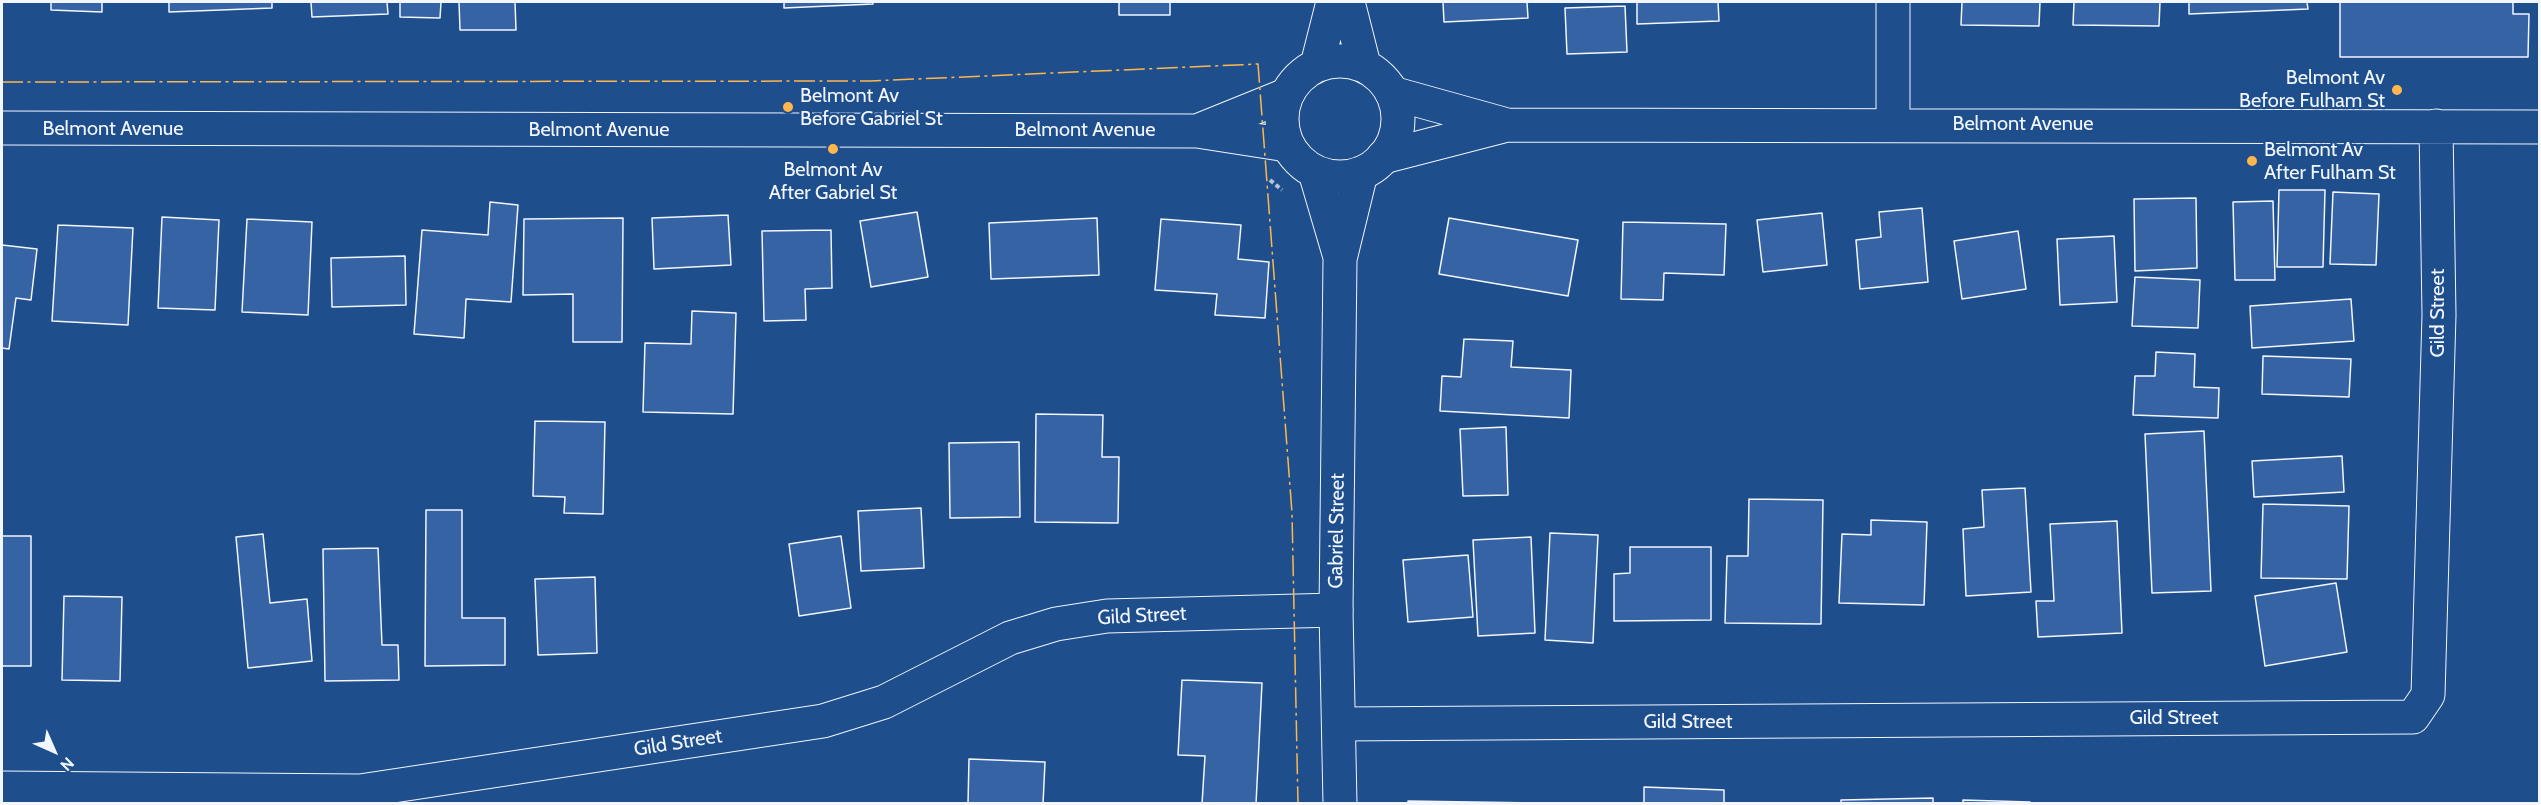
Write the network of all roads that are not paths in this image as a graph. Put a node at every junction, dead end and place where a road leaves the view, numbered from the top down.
1 (1333, 2) edge
2 (1348, 2) edge
3 (1893, 2) edge
4 (1317, 65) junction
5 (1364, 65) junction
6 (1392, 93) junction
7 (1286, 95) junction
8 (1893, 124) junction
9 (1507, 125) junction
10 (2436, 126) junction
11 (2540, 127) edge
12 (2, 128) edge
13 (1197, 131) junction
14 (1287, 145) junction
15 (1372, 165) junction
16 (1315, 172) junction
17 (1340, 259) junction
18 (1336, 610) junction
19 (1340, 724) junction
20 (2, 788) edge
21 (1340, 804) edge

1 - 4 street
2 - 5 street
3 - 8 street
4 - 5 street
4 - 7 street
5 - 6 street
6 - 9 street, Belmont Avenue
6 - 15 street
7 - 13 street, Belmont Avenue
7 - 14 street
8 - 9 street, Belmont Avenue
8 - 10 street, Belmont Avenue
9 - 15 street, Belmont Avenue
10 - 11 street, Belmont Avenue
10 - 19 street, Gild Street
12 - 13 street, Belmont Avenue
13 - 14 street, Belmont Avenue
14 - 16 street
15 - 16 street
15 - 17 street, Gabriel Street
16 - 17 street, Gabriel Street
17 - 18 street, Gabriel Street
18 - 19 street, Gabriel Street
18 - 20 street, Gild Street
19 - 21 street, Gabriel Street

